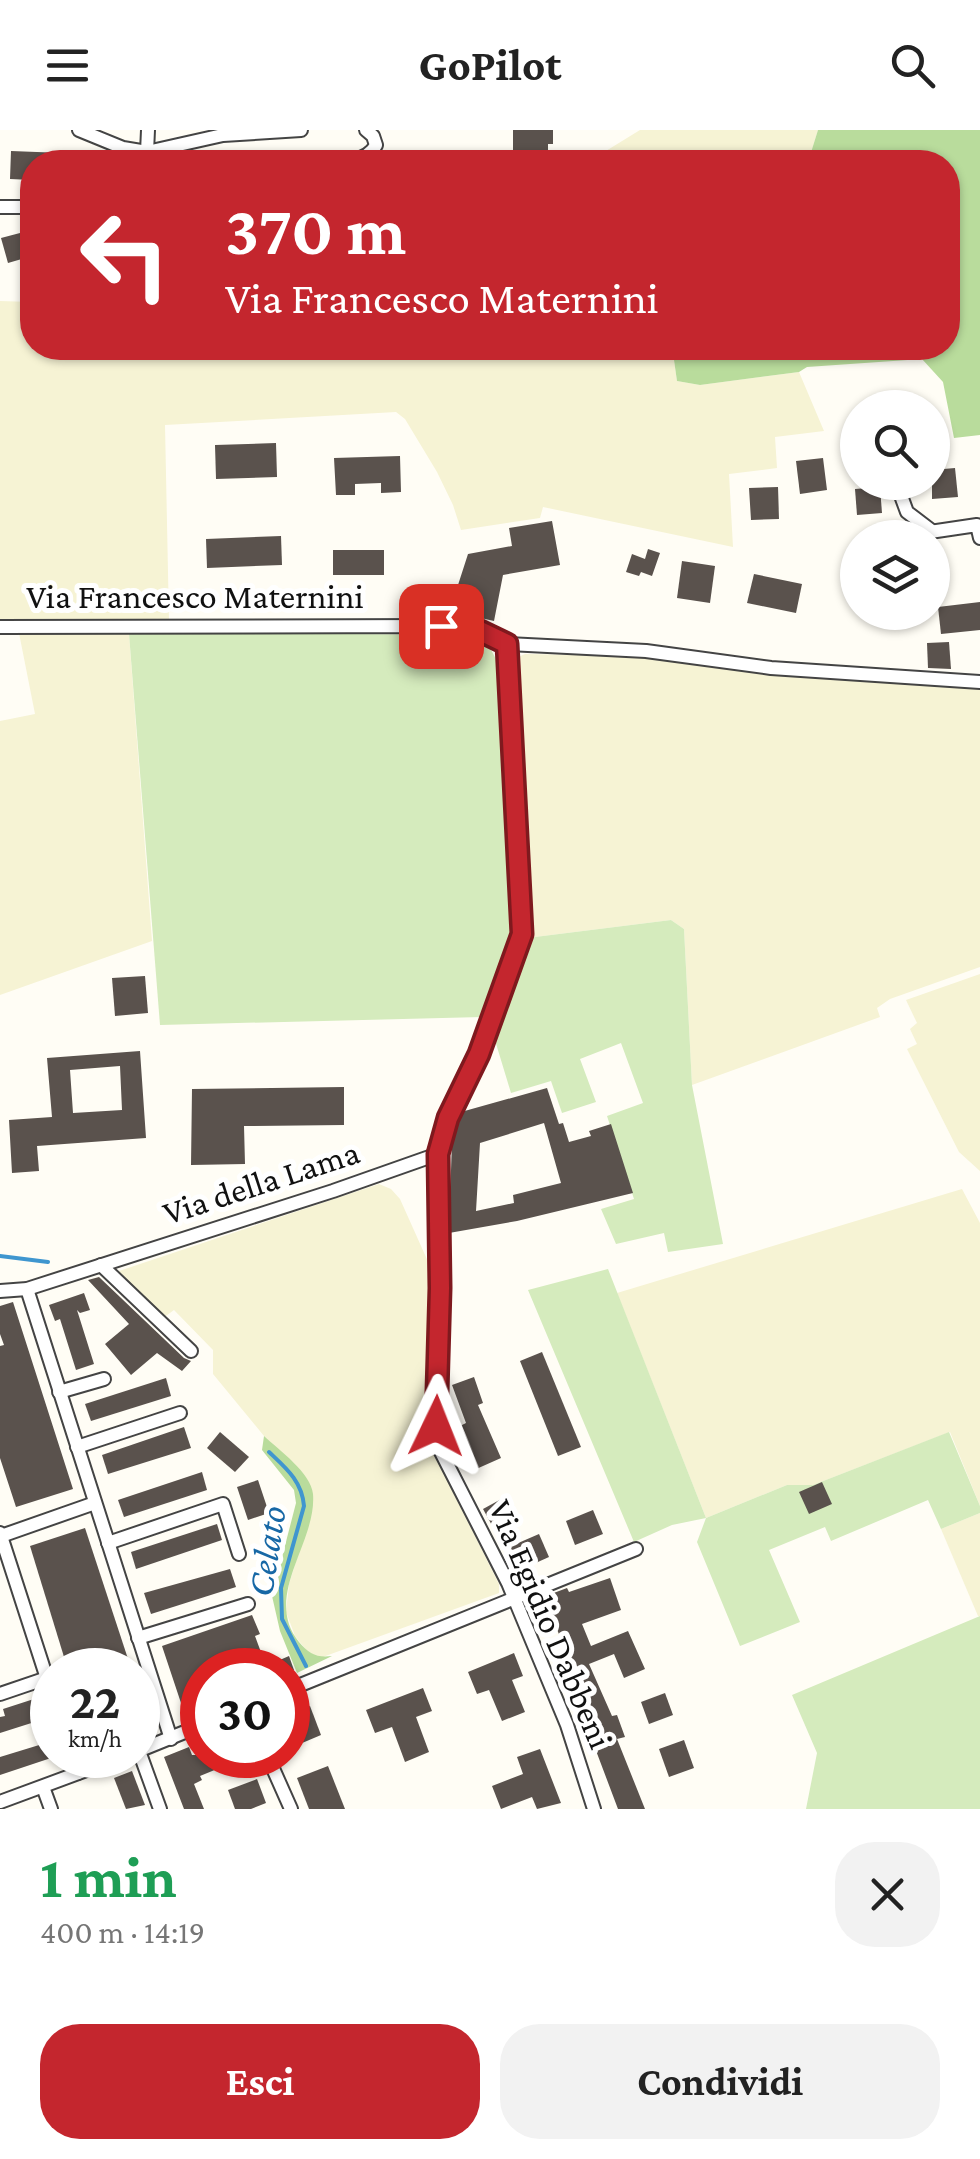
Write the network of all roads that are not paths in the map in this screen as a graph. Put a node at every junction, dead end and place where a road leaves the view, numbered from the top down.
1 (79, 130) edge
2 (300, 130) edge
3 (136, 150) edge
4 (157, 150) edge
5 (903, 500) edge
6 (918, 520) edge
7 (950, 529) edge
8 (980, 538) edge
9 (0, 627) edge
10 (507, 644) junction
11 (980, 682) edge
12 (438, 1154) junction
13 (101, 1265) junction
14 (26, 1289) junction
15 (0, 1291) edge
16 (190, 1351) dead end
17 (104, 1379) dead end
18 (60, 1392) junction
19 (180, 1413) dead end
20 (77, 1447) junction
21 (95, 1503) junction
22 (0, 1534) edge
23 (108, 1543) junction
24 (636, 1549) dead end
25 (239, 1554) dead end
26 (16, 1581) junction
27 (0, 1586) edge
28 (512, 1599) junction
29 (248, 1604) dead end
30 (138, 1638) junction
31 (38, 1648) edge
32 (310, 1680) edge
33 (30, 1684) edge
34 (0, 1694) edge
35 (180, 1735) edge
36 (170, 1739) junction
37 (160, 1743) edge
38 (67, 1778) edge
39 (146, 1778) edge
40 (277, 1778) edge
41 (42, 1787) junction
42 (0, 1802) edge
43 (51, 1809) edge
44 (160, 1809) edge
45 (292, 1809) edge
46 (594, 1809) edge

1 - 3 street
2 - 4 street
5 - 6 street
7 - 8 street
9 - 10 street, Via Francesco Maternini
10 - 11 street, Via Francesco Maternini
10 - 12 street, Via Egidio Dabbeni
12 - 13 street, Via della Lama
12 - 28 street, Via Egidio Dabbeni
13 - 14 street, Via della Lama
13 - 16 street
14 - 15 street, Via della Lama
14 - 18 street
17 - 18 street
18 - 20 street
19 - 20 street
20 - 21 street
21 - 22 street
21 - 23 street
22 - 26 street
23 - 25 street
23 - 30 street
24 - 28 street
26 - 27 street
26 - 31 street
28 - 32 street
28 - 46 street, Via Egidio Dabbeni
29 - 30 street
30 - 36 street
33 - 34 street
35 - 36 street
36 - 37 street
38 - 41 street
39 - 44 street
40 - 45 street
41 - 42 street
41 - 43 street

